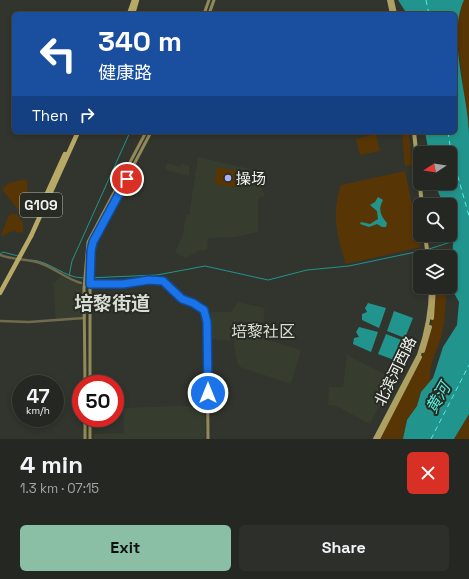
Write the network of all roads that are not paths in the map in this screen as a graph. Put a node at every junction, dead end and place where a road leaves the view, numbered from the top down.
1 (134, 0) edge
2 (137, 0) edge
3 (209, 0) edge
4 (214, 0) edge
5 (391, 0) edge
6 (130, 12) edge
7 (134, 12) edge
8 (205, 12) edge
9 (210, 12) edge
10 (392, 12) edge
11 (394, 12) edge
12 (74, 134) edge
13 (77, 134) edge
14 (145, 134) edge
15 (150, 134) edge
16 (415, 134) edge
17 (415, 134) edge
18 (417, 146) edge
19 (56, 177) junction
20 (422, 198) edge
21 (30, 235) junction
22 (0, 255) edge
23 (90, 280) junction
24 (84, 282) junction
25 (0, 288) edge
26 (0, 293) edge
27 (431, 294) edge
28 (432, 294) edge
29 (84, 318) junction
30 (0, 321) edge
31 (85, 375) edge
32 (90, 375) edge
33 (85, 427) edge
34 (90, 427) edge
35 (85, 439) edge
36 (90, 439) edge
37 (208, 439) edge
38 (375, 439) edge
39 (378, 439) edge

1 - 6 highway
2 - 7 highway
3 - 8 main road
4 - 9 main road
5 - 10 main road
5 - 11 main road
12 - 19 highway, G109
13 - 19 highway, G109
14 - 24 main road
15 - 23 main road
16 - 18 main road
17 - 20 main road
19 - 21 highway, G109
21 - 25 highway, G109, bridge
21 - 26 highway, G109, bridge
22 - 24 street
23 - 24 main road
23 - 32 main road
23 - 37 main road
24 - 29 main road
27 - 38 main road, 北滨河西路
28 - 39 main road, 北滨河西路
29 - 30 street
29 - 31 main road
33 - 35 main road
34 - 36 main road

